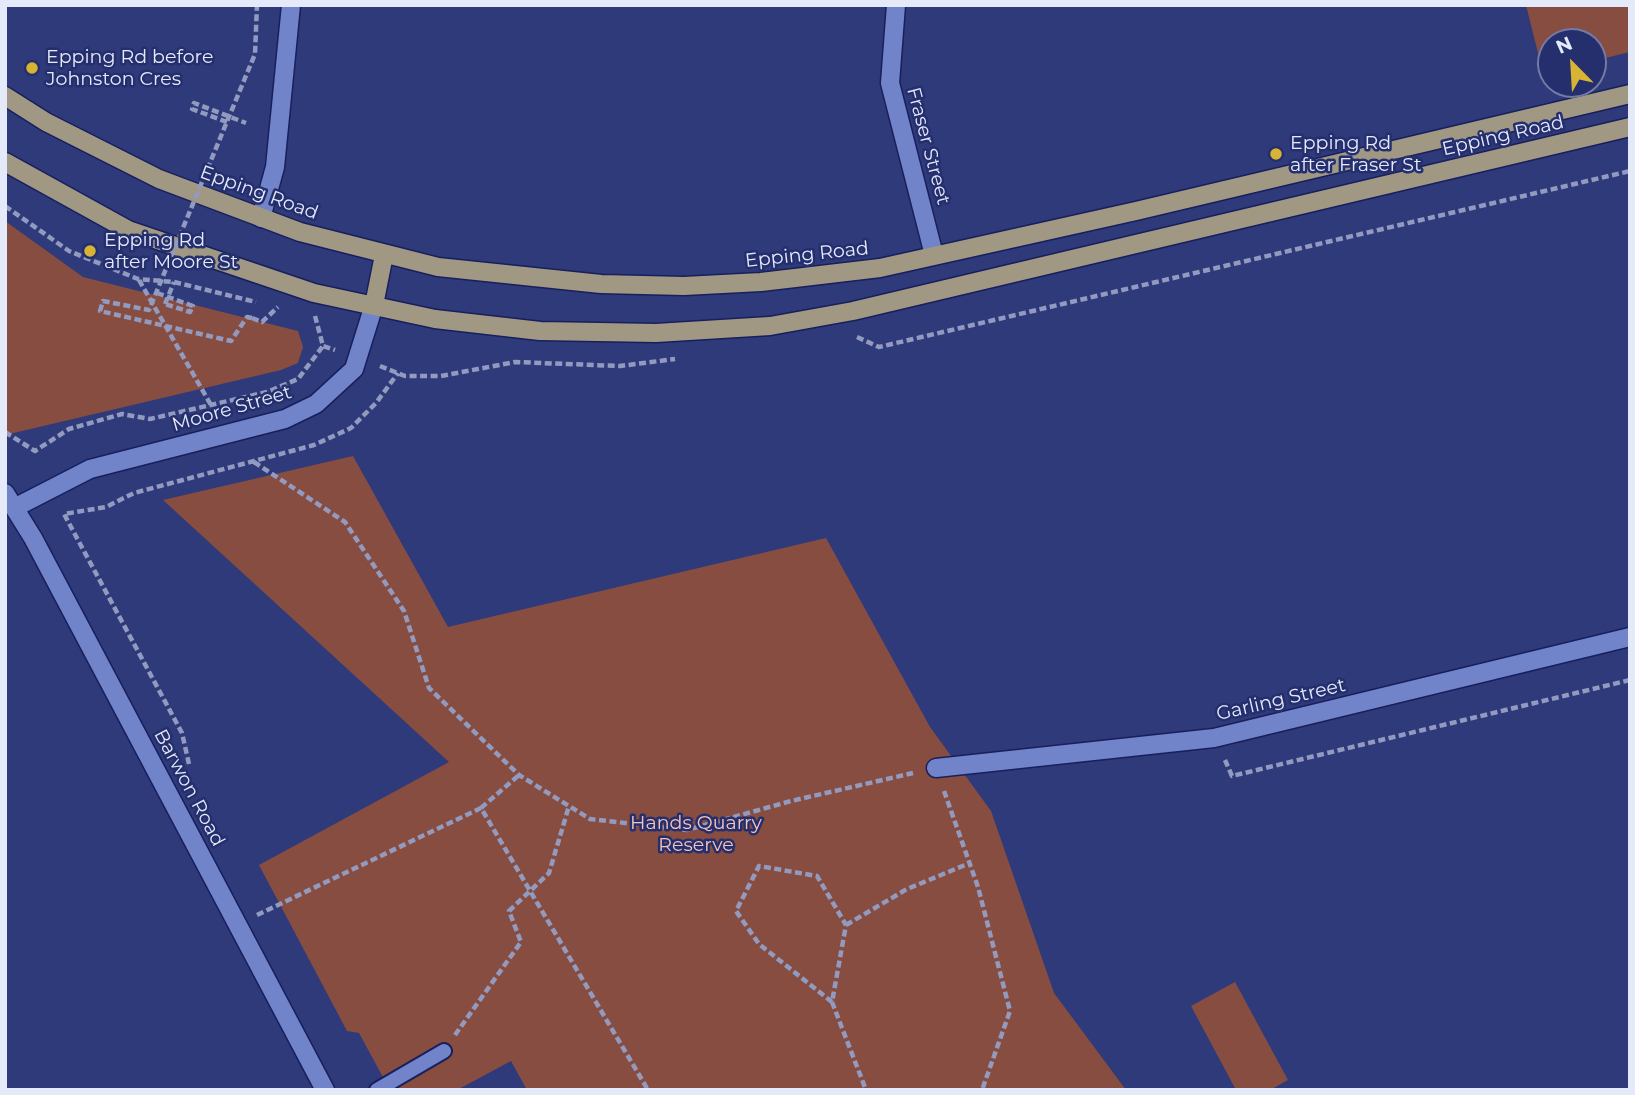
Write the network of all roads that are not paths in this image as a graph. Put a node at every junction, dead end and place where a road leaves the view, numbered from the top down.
1 (291, 5) edge
2 (897, 5) edge
3 (1630, 94) edge
4 (5, 96) edge
5 (1630, 128) edge
6 (5, 162) edge
7 (261, 218) junction
8 (384, 255) junction
9 (934, 255) junction
10 (374, 306) junction
11 (11, 500) edge
12 (1630, 638) edge
13 (936, 768) road end
14 (444, 1051) road end
15 (325, 1090) edge
16 (377, 1090) edge

1 - 7 street
2 - 9 street, Fraser Street
3 - 9 main road, Epping Road
4 - 7 main road, Epping Road
5 - 10 main road, Epping Road
6 - 10 main road, Epping Road
7 - 8 main road, Epping Road
8 - 9 main road, Epping Road
8 - 10 main road, Moore Street
10 - 11 street, Moore Street
11 - 15 street, Barwon Road
12 - 13 street, Garling Street
14 - 16 lane

